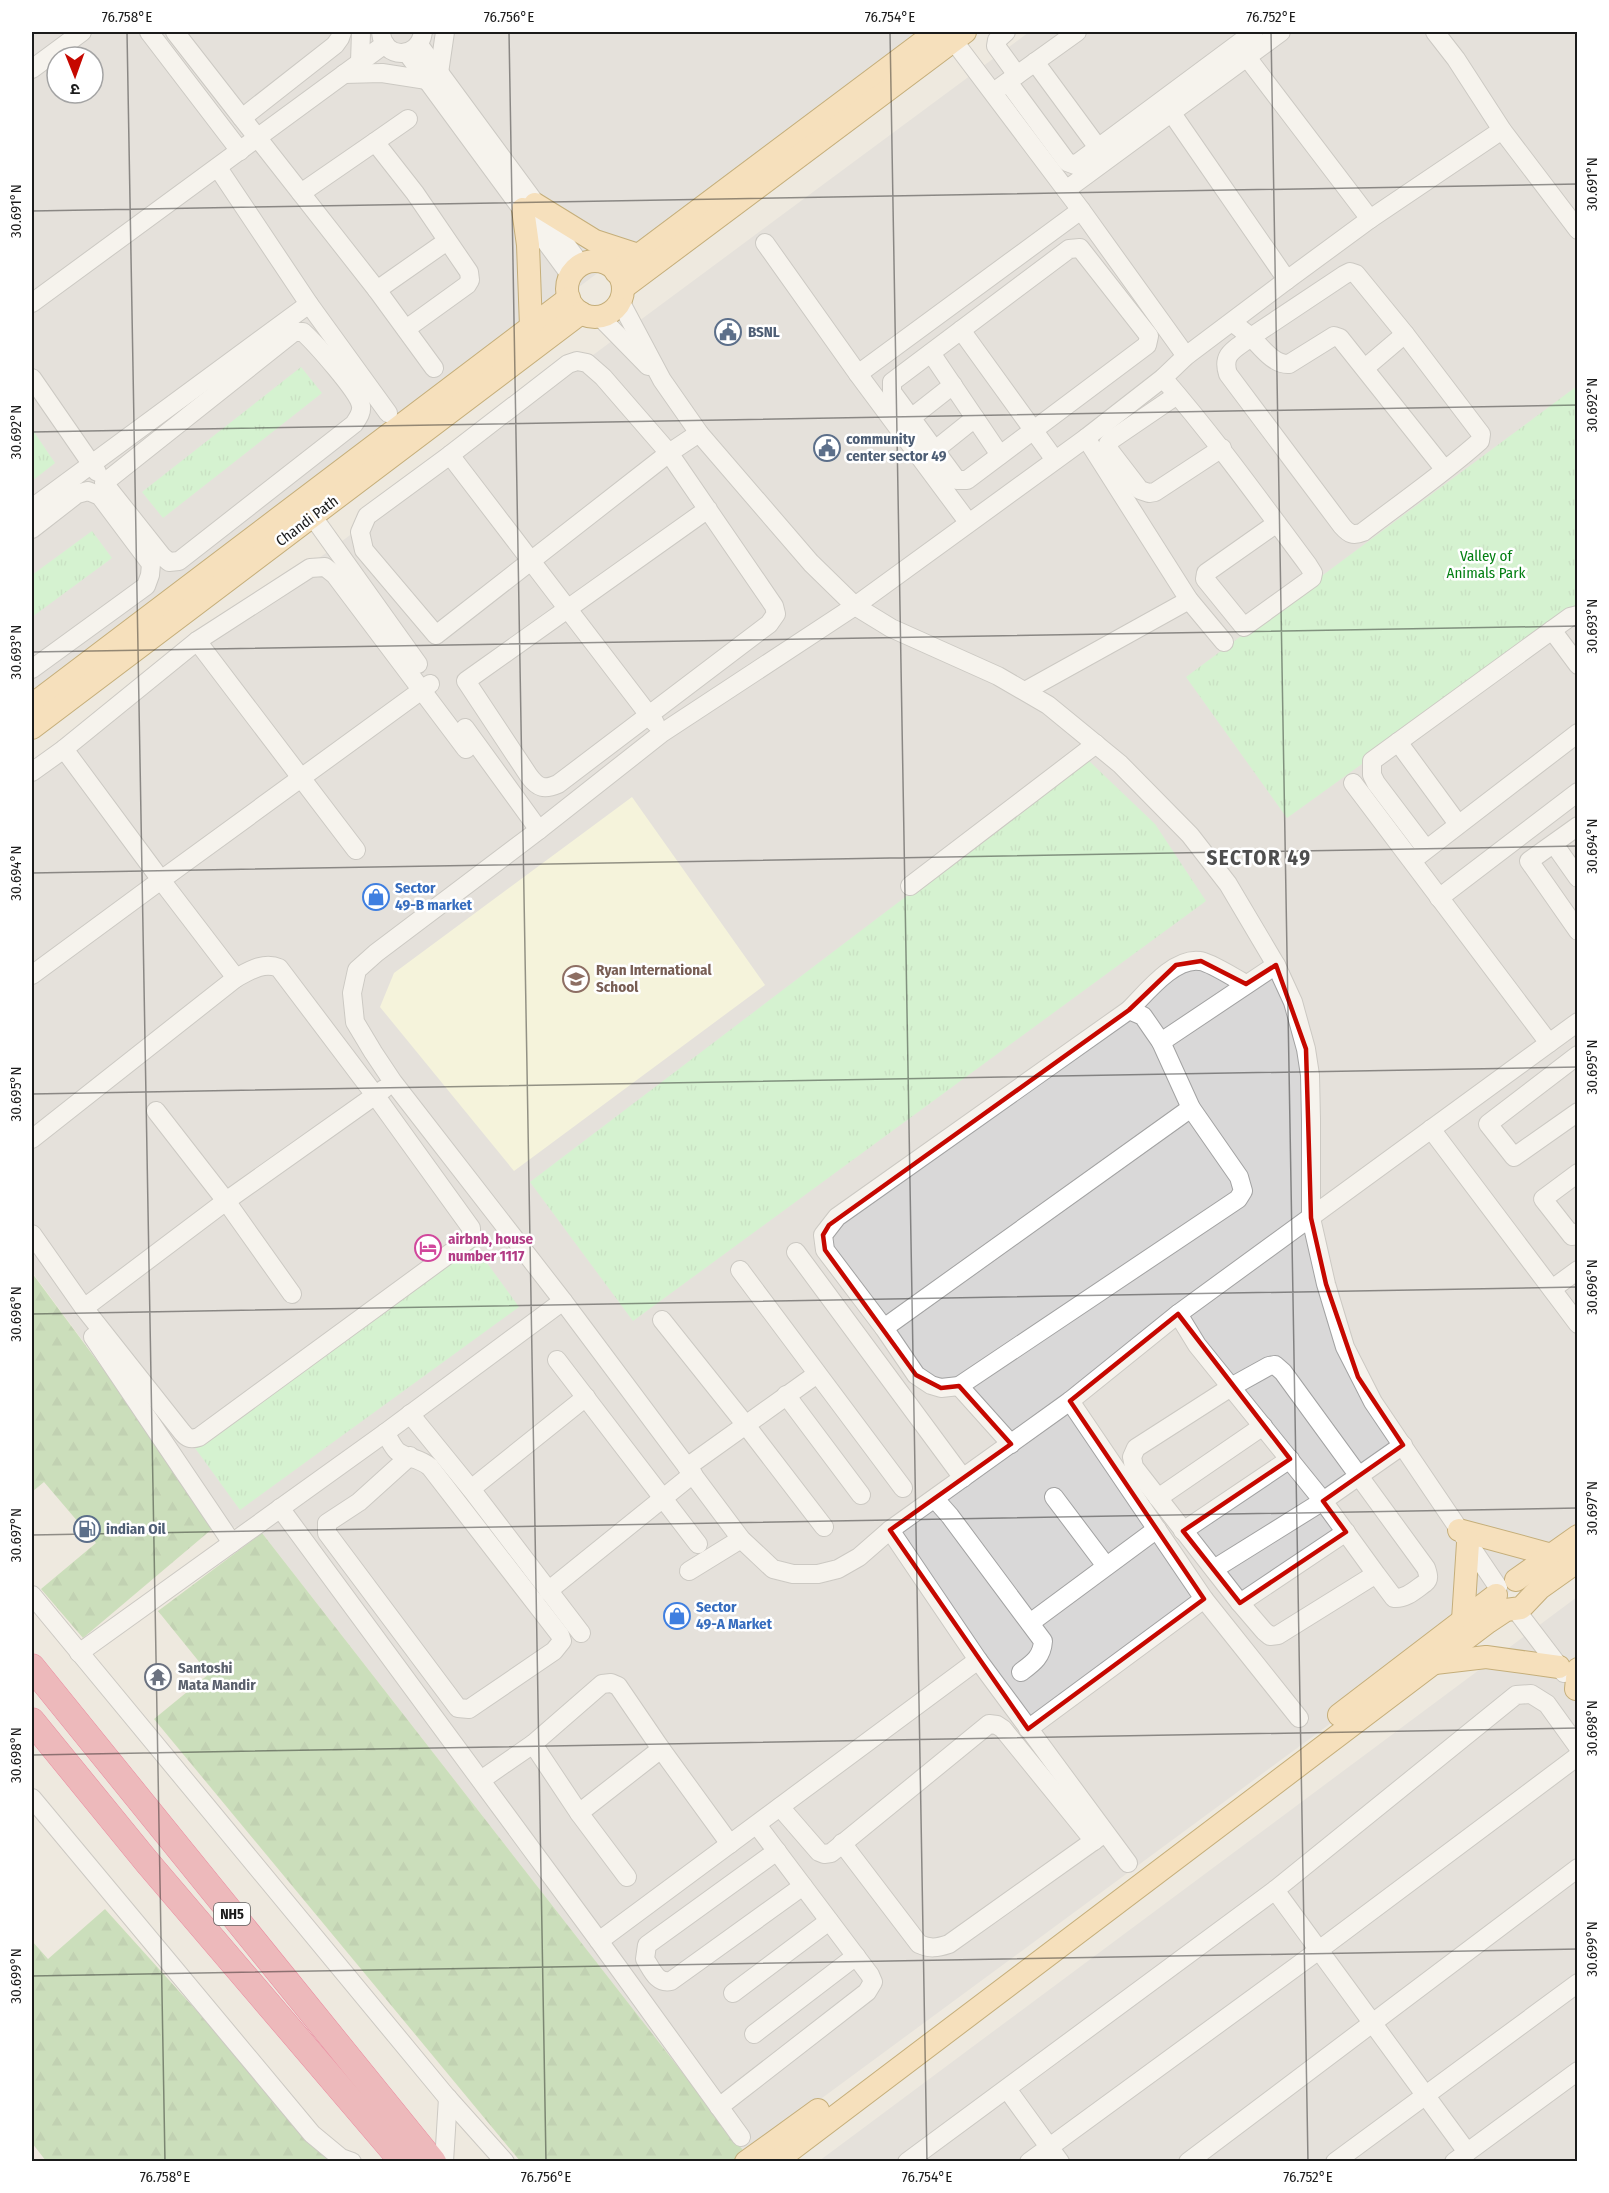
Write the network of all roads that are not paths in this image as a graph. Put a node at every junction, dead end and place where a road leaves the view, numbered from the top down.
1 (82, 32) edge
2 (149, 32) edge
3 (175, 32) edge
4 (342, 32) edge
5 (361, 32) edge
6 (445, 32) edge
7 (1006, 32) edge
8 (1077, 32) edge
9 (1254, 32) edge
10 (1281, 32) edge
11 (1435, 32) edge
12 (951, 34) edge
13 (383, 38) edge
14 (416, 43) edge
15 (1246, 56) junction
16 (360, 62) junction
17 (1035, 62) junction
18 (32, 69) edge
19 (344, 74) junction
20 (433, 77) junction
21 (1013, 79) junction
22 (993, 93) junction
23 (1171, 112) junction
24 (242, 118) junction
25 (408, 119) dead end
26 (1502, 130) junction
27 (258, 137) junction
28 (375, 141) junction
29 (1099, 149) junction
30 (240, 151) junction
31 (218, 168) junction
32 (1066, 190) junction
33 (301, 193) junction
34 (524, 200) junction
35 (1081, 210) junction
36 (1370, 219) junction
37 (1578, 230) edge
38 (447, 241) junction
39 (765, 243) dead end
40 (638, 255) junction
41 (576, 271) junction
42 (1287, 279) junction
43 (620, 287) junction
44 (377, 290) junction
45 (32, 303) edge
46 (309, 304) junction
47 (583, 310) junction
48 (1232, 322) junction
49 (531, 327) junction
50 (406, 329) junction
51 (961, 330) junction
52 (1405, 334) junction
53 (1251, 338) junction
54 (931, 353) junction
55 (1186, 356) junction
56 (1365, 368) junction
57 (434, 369) dead end
58 (858, 374) junction
59 (32, 378) edge
60 (1163, 378) junction
61 (662, 380) junction
62 (953, 385) junction
63 (1177, 395) junction
64 (388, 412) dead end
65 (911, 417) junction
66 (975, 418) junction
67 (1034, 430) junction
68 (699, 433) junction
69 (1086, 438) junction
70 (1222, 448) junction
71 (935, 450) junction
72 (669, 453) junction
73 (450, 455) junction
74 (1000, 455) junction
75 (1055, 460) junction
76 (91, 464) junction
77 (1445, 470) junction
78 (104, 483) junction
79 (72, 488) junction
80 (32, 508) edge
81 (708, 509) junction
82 (313, 517) junction
83 (968, 522) junction
84 (1277, 523) junction
85 (32, 529) edge
86 (531, 561) junction
87 (1189, 600) junction
88 (855, 606) junction
89 (567, 609) junction
90 (1578, 615) edge
91 (1552, 630) junction
92 (197, 640) junction
93 (1224, 642) dead end
94 (1578, 665) edge
95 (32, 669) edge
96 (427, 686) junction
97 (1025, 691) junction
98 (32, 705) edge
99 (649, 715) junction
100 (32, 728) edge
101 (662, 733) junction
102 (1578, 733) edge
103 (1398, 742) junction
104 (1096, 744) junction
105 (64, 749) junction
106 (466, 749) dead end
107 (32, 772) edge
108 (300, 778) junction
109 (1353, 783) dead end
110 (1578, 792) edge
111 (1458, 824) junction
112 (1578, 826) edge
113 (540, 830) junction
114 (1554, 844) junction
115 (1426, 849) junction
116 (356, 850) dead end
117 (1412, 861) junction
118 (1578, 878) edge
119 (161, 880) junction
120 (910, 886) dead end
121 (1439, 898) junction
122 (1578, 931) edge
123 (1276, 965) junction
124 (32, 975) edge
125 (236, 978) junction
126 (1246, 984) junction
127 (1129, 1010) junction
128 (1578, 1022) edge
129 (1161, 1042) junction
130 (1549, 1043) junction
131 (1578, 1055) edge
132 (393, 1082) junction
133 (375, 1095) junction
134 (1191, 1108) junction
135 (156, 1111) dead end
136 (1578, 1112) edge
137 (1431, 1129) junction
138 (32, 1139) edge
139 (1578, 1173) edge
140 (226, 1201) junction
141 (1311, 1218) junction
142 (1578, 1232) edge
143 (32, 1234) edge
144 (796, 1252) dead end
145 (32, 1254) edge
146 (740, 1270) dead end
147 (1578, 1270) edge
148 (1552, 1289) junction
149 (292, 1294) dead end
150 (563, 1301) junction
151 (84, 1308) junction
152 (1178, 1314) junction
153 (662, 1320) dead end
154 (1578, 1324) edge
155 (884, 1328) junction
156 (557, 1360) dead end
157 (817, 1374) junction
158 (959, 1386) junction
159 (1232, 1387) junction
160 (786, 1395) junction
161 (586, 1397) junction
162 (1070, 1401) junction
163 (410, 1414) junction
164 (745, 1424) junction
165 (1263, 1426) junction
166 (385, 1433) junction
167 (1011, 1444) junction
168 (1403, 1445) junction
169 (410, 1456) junction
170 (1290, 1459) junction
171 (690, 1470) junction
172 (1359, 1476) junction
173 (963, 1478) junction
174 (903, 1488) dead end
175 (471, 1489) junction
176 (861, 1495) dead end
177 (1054, 1497) dead end
178 (663, 1498) junction
179 (935, 1498) junction
180 (1158, 1498) junction
181 (1323, 1501) junction
182 (280, 1508) junction
183 (824, 1527) dead end
184 (1157, 1529) junction
185 (890, 1530) junction
186 (1184, 1531) junction
187 (1346, 1532) junction
188 (1464, 1536) junction
189 (1578, 1536) edge
190 (741, 1539) junction
191 (232, 1543) junction
192 (698, 1544) dead end
193 (1552, 1555) junction
194 (1578, 1561) edge
195 (1106, 1566) junction
196 (1214, 1569) junction
197 (689, 1571) dead end
198 (1376, 1574) junction
199 (548, 1591) junction
200 (32, 1595) edge
201 (1510, 1597) junction
202 (1204, 1599) junction
203 (1240, 1603) junction
204 (1463, 1620) junction
205 (1030, 1623) junction
206 (581, 1633) dead end
207 (79, 1653) junction
208 (978, 1660) junction
209 (1434, 1663) junction
210 (32, 1667) edge
211 (1022, 1672) dead end
212 (1572, 1679) edge
213 (1299, 1718) dead end
214 (32, 1720) edge
215 (1028, 1729) junction
216 (533, 1744) junction
217 (1578, 1747) edge
218 (661, 1749) junction
219 (1578, 1756) edge
220 (481, 1780) junction
221 (32, 1798) edge
222 (780, 1807) junction
223 (579, 1813) junction
224 (757, 1825) junction
225 (1100, 1837) junction
226 (842, 1843) junction
227 (730, 1844) junction
228 (777, 1851) junction
229 (1128, 1863) dead end
230 (1578, 1868) edge
231 (627, 1877) dead end
232 (803, 1886) junction
233 (1275, 1890) junction
234 (829, 1921) junction
235 (599, 1941) junction
236 (1319, 1950) junction
237 (856, 1956) junction
238 (1578, 1983) edge
239 (733, 1993) dead end
240 (1373, 2024) junction
241 (754, 2034) dead end
242 (1578, 2071) edge
243 (1007, 2089) junction
244 (1425, 2095) junction
245 (448, 2098) junction
246 (719, 2107) junction
247 (741, 2137) dead end
248 (1049, 2146) junction
249 (1461, 2157) edge
250 (781, 2160) edge
251 (352, 2162) edge
252 (403, 2162) edge
253 (434, 2162) edge
254 (444, 2162) edge
255 (505, 2162) edge
256 (746, 2162) edge
257 (908, 2162) edge
258 (1029, 2162) edge
259 (1060, 2162) edge
260 (1188, 2162) edge
261 (1335, 2162) edge

1 - 18 street
2 - 30 street
3 - 24 street
4 - 24 street
5 - 16 street
6 - 20 street
7 - 21 street
8 - 17 street
9 - 29 street
10 - 15 street
11 - 26 street
12 - 22 street
12 - 40 main road
12 - 43 main road
13 - 14 street
13 - 16 street
14 - 20 street
15 - 23 street
15 - 36 street
16 - 19 street
17 - 21 street
17 - 29 street
19 - 20 street
19 - 27 street
20 - 34 street
21 - 22 street
21 - 29 street
22 - 32 street
23 - 32 street
23 - 42 street
24 - 27 street
25 - 28 street
26 - 36 street
26 - 37 street
27 - 30 street
27 - 33 street
28 - 33 street
28 - 38 street
30 - 31 street
31 - 45 street
31 - 46 street
32 - 35 street
33 - 44 street
34 - 40 main road
34 - 41 street
34 - 49 main road
35 - 55 street
35 - 58 street
36 - 42 street
38 - 44 street
38 - 50 street
39 - 58 street
40 - 43 main road
41 - 43 main road
41 - 47 main road
42 - 48 street
43 - 47 main road
43 - 61 street
44 - 50 street
46 - 64 street
46 - 76 street
47 - 49 main road, Chandi Path
47 - 61 street
47 - 82 main road, Chandi Path
48 - 53 street
48 - 55 street
49 - 98 main road, Chandi Path
50 - 57 street
51 - 54 street
51 - 67 street
51 - 67 street
52 - 53 street
52 - 56 street
52 - 77 street
53 - 56 street
53 - 77 street
54 - 62 street
54 - 65 street
55 - 60 street
56 - 77 street
58 - 83 street
59 - 76 street
60 - 63 street
60 - 69 street
61 - 68 street
62 - 65 street
62 - 66 street
63 - 70 street
63 - 70 street
65 - 71 street
66 - 71 street
66 - 74 street
67 - 74 street
67 - 75 street
68 - 72 street
68 - 88 street
69 - 75 street
69 - 87 street
70 - 84 street
71 - 74 street
72 - 73 street
72 - 81 street
72 - 86 street
73 - 86 street
73 - 86 street
75 - 83 street
76 - 78 street
76 - 79 street
78 - 78 street
79 - 80 street
79 - 85 street
79 - 95 street
81 - 89 street
81 - 99 street
82 - 96 street
82 - 100 main road, Chandi Path
83 - 88 street
84 - 84 street
86 - 89 street
87 - 93 street
87 - 97 street
88 - 97 street
88 - 101 street
89 - 99 street
89 - 99 street
90 - 91 street
91 - 94 street
91 - 103 street
92 - 96 street
92 - 105 street
92 - 108 street
96 - 106 street
96 - 108 street
96 - 113 street
97 - 104 street
99 - 101 street
101 - 113 street
102 - 111 street
103 - 111 street
103 - 115 street
104 - 120 street
104 - 123 street
105 - 107 street
105 - 119 street
108 - 116 street
108 - 119 street
109 - 117 street
110 - 121 street
111 - 115 street
112 - 114 street
113 - 132 street
114 - 118 street
114 - 122 street
115 - 117 street
117 - 121 street
119 - 124 street
119 - 125 street
121 - 130 street
123 - 126 street
123 - 141 street
125 - 133 street
125 - 138 street
126 - 127 street
126 - 129 street
127 - 129 street
127 - 155 street
128 - 130 street
129 - 134 street
130 - 137 street
131 - 136 street
132 - 133 street
132 - 150 street
133 - 140 street
133 - 151 street
134 - 155 street
134 - 158 street
135 - 140 street
137 - 141 street
137 - 148 street
139 - 142 street
140 - 149 street
140 - 151 street
141 - 152 street
141 - 168 street
143 - 151 street
144 - 173 street
145 - 191 street
146 - 157 street
147 - 148 street
148 - 154 street
150 - 163 street
150 - 171 street
152 - 159 street
152 - 162 street
153 - 164 street
155 - 158 street
156 - 161 street
157 - 160 street
157 - 174 street
158 - 167 street
159 - 165 street
159 - 172 street
159 - 180 street
160 - 164 street
160 - 176 street
161 - 175 street
161 - 178 street
162 - 167 street
162 - 184 street
163 - 166 street
163 - 175 street
164 - 171 street
164 - 183 street
165 - 170 street
165 - 180 street
166 - 169 street
166 - 182 street
167 - 173 street
168 - 172 street
168 - 188 street
169 - 169 street
170 - 181 street
170 - 186 street
171 - 178 street
171 - 190 street
172 - 181 street
172 - 198 street
173 - 179 street
175 - 199 street
177 - 195 street
178 - 192 street
178 - 199 street
179 - 185 street
179 - 205 street
180 - 186 street
181 - 187 street
181 - 196 street
182 - 191 street
182 - 220 street
184 - 195 street
184 - 202 street
185 - 190 street
185 - 208 street
186 - 196 street
187 - 198 street
187 - 203 street
188 - 193 main road
188 - 201 street
188 - 204 main road
189 - 193 main road
190 - 197 street
191 - 207 street
193 - 201 main road
194 - 201 main road
195 - 205 street
196 - 203 street
198 - 203 street
199 - 206 street
200 - 207 street
201 - 204 main road
201 - 209 main road
201 - 212 street
202 - 213 street
202 - 215 street
204 - 256 main road
205 - 211 street
207 - 245 street
208 - 215 street
208 - 222 street
209 - 212 main road
209 - 250 main road
210 - 253 highway, NH5
214 - 252 highway, NH5
215 - 225 street
216 - 218 street
216 - 220 street
216 - 223 street
217 - 233 street
218 - 223 street
218 - 227 street
219 - 236 street
220 - 235 street
221 - 251 street
222 - 224 street
222 - 226 street
223 - 231 street
224 - 227 street
224 - 228 street
225 - 226 street
225 - 226 street
225 - 229 street
227 - 235 street
228 - 232 street
228 - 232 street
230 - 240 street
232 - 234 street
233 - 236 street
233 - 243 street
234 - 237 street
234 - 239 street
235 - 246 street
236 - 240 street
236 - 248 street
237 - 241 street
237 - 246 street
238 - 244 street
240 - 244 street
240 - 260 street
242 - 249 street
243 - 248 street
243 - 257 street
244 - 249 street
244 - 261 street
245 - 254 street
245 - 255 street
246 - 247 street
248 - 258 street
248 - 259 street

